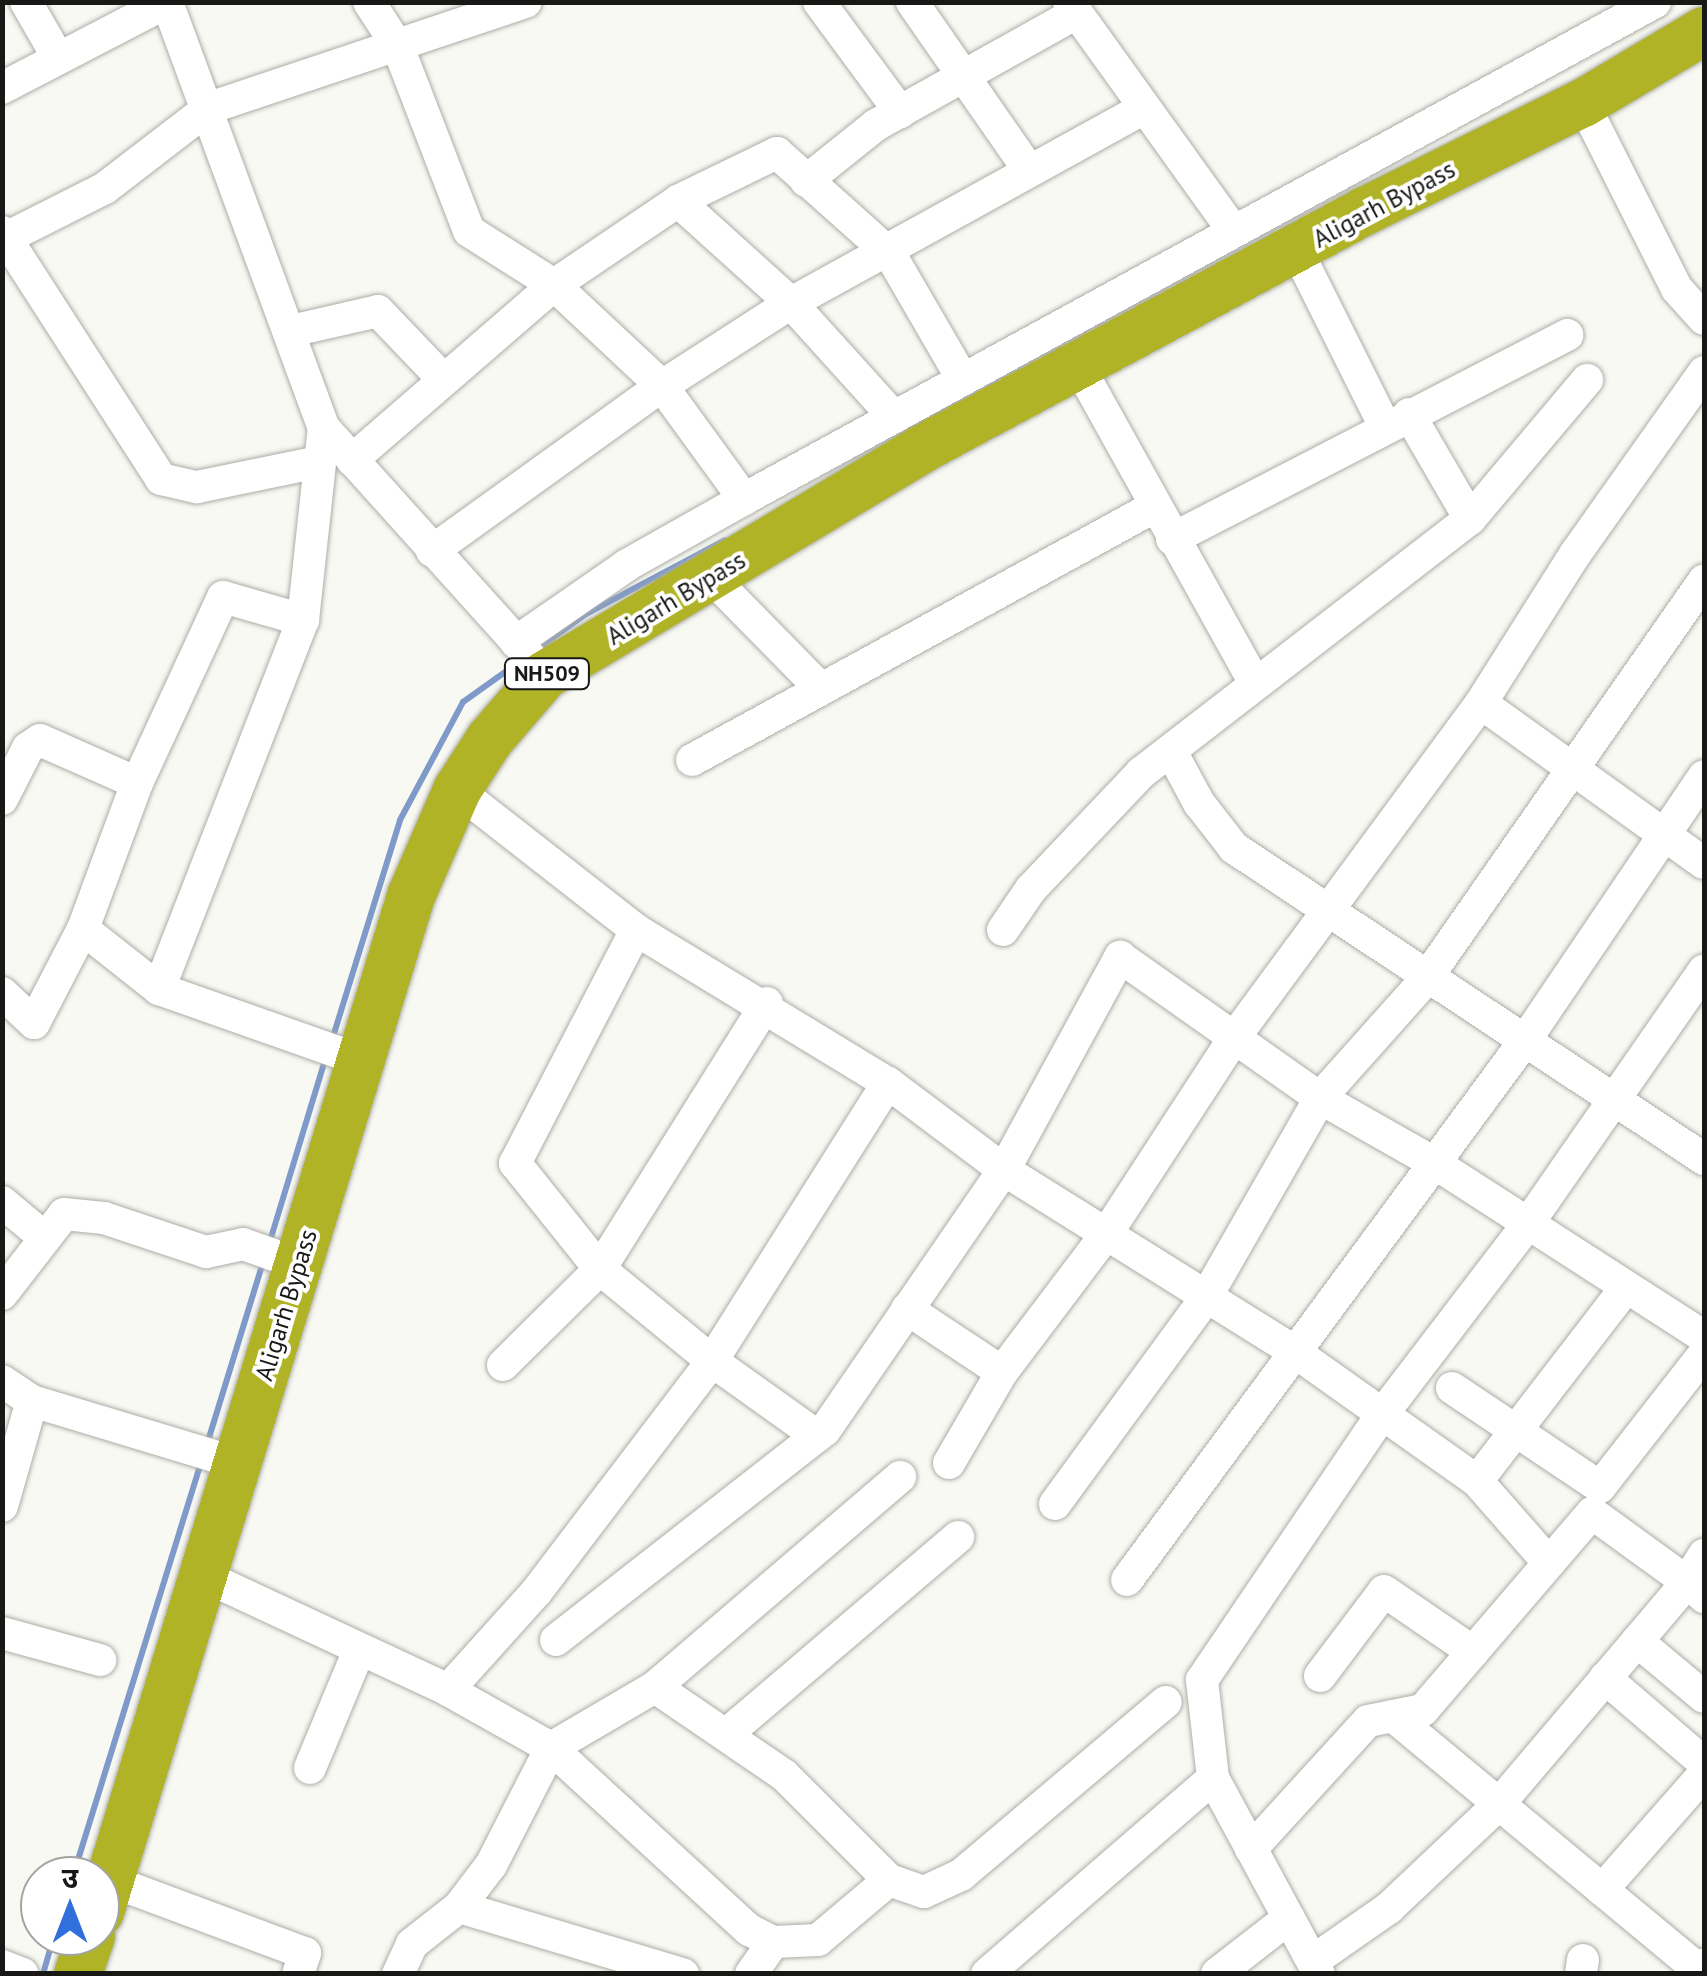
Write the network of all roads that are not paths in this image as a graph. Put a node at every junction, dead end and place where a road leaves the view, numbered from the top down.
1 (26, 2) edge
2 (167, 2) edge
3 (370, 2) edge
4 (526, 2) edge
5 (818, 2) edge
6 (912, 2) edge
7 (1655, 2) edge
8 (1072, 8) edge
9 (1700, 45) edge
10 (398, 47) junction
11 (57, 56) junction
12 (966, 76) junction
13 (2, 88) edge
14 (1583, 104) junction
15 (209, 108) junction
16 (1141, 110) junction
17 (900, 112) junction
18 (1028, 170) junction
19 (806, 181) junction
20 (678, 201) junction
21 (1232, 229) junction
22 (4, 234) edge
23 (1296, 250) junction
24 (890, 254) junction
25 (554, 285) junction
26 (791, 304) junction
27 (1704, 319) edge
28 (290, 331) junction
29 (1567, 335) dead end
30 (1078, 367) junction
31 (1704, 372) edge
32 (441, 377) junction
33 (962, 378) junction
34 (1587, 380) dead end
35 (662, 386) junction
36 (894, 417) junction
37 (1397, 421) junction
38 (336, 461) junction
39 (744, 500) junction
40 (1154, 507) junction
41 (1470, 519) junction
42 (1172, 538) junction
43 (432, 551) junction
44 (710, 577) junction
45 (1704, 580) edge
46 (303, 620) junction
47 (530, 658) junction
48 (1253, 680) junction
49 (821, 689) junction
50 (1481, 704) junction
51 (1173, 754) junction
52 (692, 760) dead end
53 (1572, 770) junction
54 (1704, 776) edge
55 (137, 783) junction
56 (456, 790) junction
57 (2, 798) edge
58 (1666, 831) junction
59 (1704, 863) edge
60 (1329, 913) junction
61 (82, 929) junction
62 (636, 930) junction
63 (1003, 930) dead end
64 (1704, 970) edge
65 (1426, 979) junction
66 (159, 988) junction
67 (2, 994) edge
68 (767, 1003) junction
69 (1234, 1038) junction
70 (1524, 1042) junction
71 (342, 1054) junction
72 (888, 1083) junction
73 (1320, 1098) junction
74 (1616, 1100) junction
75 (1704, 1160) edge
76 (1436, 1164) junction
77 (1004, 1170) junction
78 (2, 1202) edge
79 (1527, 1225) junction
80 (1107, 1233) junction
81 (45, 1238) junction
82 (282, 1258) junction
83 (600, 1269) junction
84 (1624, 1289) junction
85 (2, 1294) edge
86 (1205, 1299) junction
87 (907, 1308) junction
88 (1704, 1337) edge
89 (1292, 1350) junction
90 (1704, 1354) edge
91 (712, 1362) junction
92 (503, 1366) dead end
93 (1002, 1372) junction
94 (2, 1380) edge
95 (1452, 1388) dead end
96 (32, 1400) junction
97 (1382, 1416) junction
98 (1519, 1431) junction
99 (818, 1436) junction
100 (218, 1456) junction
101 (949, 1462) dead end
102 (900, 1477) dead end
103 (1477, 1480) junction
104 (1596, 1500) junction
105 (1056, 1504) dead end
106 (2, 1506) edge
107 (958, 1537) dead end
108 (1549, 1563) junction
109 (206, 1577) junction
110 (1699, 1578) edge
111 (1127, 1580) dead end
112 (2, 1634) edge
113 (556, 1640) dead end
114 (1637, 1641) junction
115 (360, 1650) junction
116 (1473, 1652) junction
117 (100, 1660) dead end
118 (1320, 1676) dead end
119 (1605, 1678) junction
120 (655, 1687) junction
121 (448, 1690) junction
122 (1704, 1697) edge
123 (1166, 1702) dead end
124 (1411, 1721) junction
125 (729, 1732) junction
126 (551, 1748) junction
127 (1704, 1762) edge
128 (310, 1768) dead end
129 (1704, 1774) edge
130 (1213, 1778) junction
131 (1499, 1804) junction
132 (1252, 1849) junction
133 (119, 1856) edge
134 (889, 1880) junction
135 (1602, 1890) junction
136 (120, 1900) edge
137 (459, 1908) junction
138 (1289, 1918) junction
139 (773, 1942) junction
140 (1704, 1965) edge
141 (2, 1966) edge
142 (1316, 1967) edge
143 (23, 1974) edge
144 (298, 1974) edge
145 (398, 1974) edge
146 (683, 1974) edge
147 (751, 1974) edge
148 (987, 1974) edge
149 (1217, 1974) edge

1 - 11 street
2 - 11 street
2 - 15 street
3 - 10 street
4 - 10 street
5 - 17 street
6 - 12 street
7 - 21 street
8 - 12 street
8 - 16 street
9 - 14 highway, Aligarh Bypass / NH509
10 - 15 street
10 - 25 street
11 - 13 street
12 - 17 street
12 - 18 street
14 - 23 highway, Aligarh Bypass / NH509
14 - 27 street
15 - 22 street
15 - 28 street
16 - 18 street
16 - 21 street
17 - 19 street
18 - 24 street
19 - 20 street
19 - 24 street
20 - 25 street
20 - 26 street
21 - 33 street
22 - 38 street
23 - 30 highway, Aligarh Bypass / NH509
23 - 37 street
24 - 26 street
24 - 33 street
25 - 32 street
25 - 35 street
26 - 35 street
26 - 36 street
28 - 32 street
28 - 38 street
29 - 37 street
30 - 40 street
30 - 44 highway, Aligarh Bypass / NH509
31 - 50 street
32 - 38 street
33 - 36 street
34 - 41 street
35 - 39 street
35 - 43 street
36 - 39 street
37 - 41 street
37 - 42 street
38 - 43 street
38 - 46 street
39 - 47 street
40 - 42 street
40 - 49 street
41 - 48 street
42 - 48 street
43 - 47 street
44 - 47 highway, Aligarh Bypass / NH509
44 - 49 street
45 - 53 street
46 - 55 street
46 - 66 street
47 - 56 highway, Aligarh Bypass / NH509
48 - 51 street
49 - 52 street
50 - 53 street
50 - 60 street
51 - 60 street
51 - 63 street
53 - 58 street
53 - 65 street
54 - 58 street
55 - 57 street
55 - 61 street
56 - 62 street
56 - 71 highway, Aligarh Bypass / NH509
58 - 59 street
58 - 70 street
60 - 65 street
60 - 69 street
61 - 66 street
61 - 67 street
62 - 68 street
62 - 83 street
64 - 74 street
65 - 70 street
65 - 73 street
66 - 71 street
68 - 72 street
68 - 83 street
69 - 73 street
69 - 77 street
69 - 80 street
70 - 74 street
70 - 76 street
71 - 82 highway, Aligarh Bypass / NH509
72 - 77 street
72 - 91 street
73 - 76 street
73 - 86 street
74 - 75 street
74 - 79 street
76 - 79 street
76 - 89 street
77 - 80 street
77 - 87 street
78 - 81 street
79 - 84 street
79 - 97 street
80 - 86 street
80 - 93 street
81 - 82 street
81 - 85 street
82 - 100 highway, Aligarh Bypass / NH509
83 - 91 street
83 - 92 street
84 - 88 street
84 - 98 street
86 - 89 street
86 - 105 street
87 - 93 street
87 - 99 street
89 - 97 street
89 - 111 street
90 - 104 street
91 - 99 street
91 - 121 street
93 - 101 street
94 - 96 street
95 - 98 street
96 - 100 street
96 - 106 street
97 - 103 street
97 - 130 street
98 - 103 street
98 - 104 street
99 - 113 street
100 - 109 highway, Aligarh Bypass / NH509
102 - 120 street
103 - 108 street
104 - 108 street
104 - 110 street
107 - 125 street
108 - 116 street
109 - 115 street
109 - 133 highway, Aligarh Bypass / NH509
110 - 114 street
112 - 117 street
114 - 119 street
114 - 122 street
115 - 121 street
115 - 128 street
116 - 118 street
116 - 124 street
119 - 127 street
119 - 131 street
120 - 125 street
120 - 126 street
121 - 126 street
123 - 134 street
124 - 131 street
124 - 132 street
125 - 134 street
126 - 137 street
126 - 139 street
129 - 135 street
130 - 132 street
130 - 148 street
131 - 135 street
131 - 142 street
132 - 138 street
134 - 139 street
135 - 140 street
136 - 144 street
137 - 145 street
137 - 146 street
138 - 142 street
138 - 149 street
139 - 147 street
141 - 143 street

